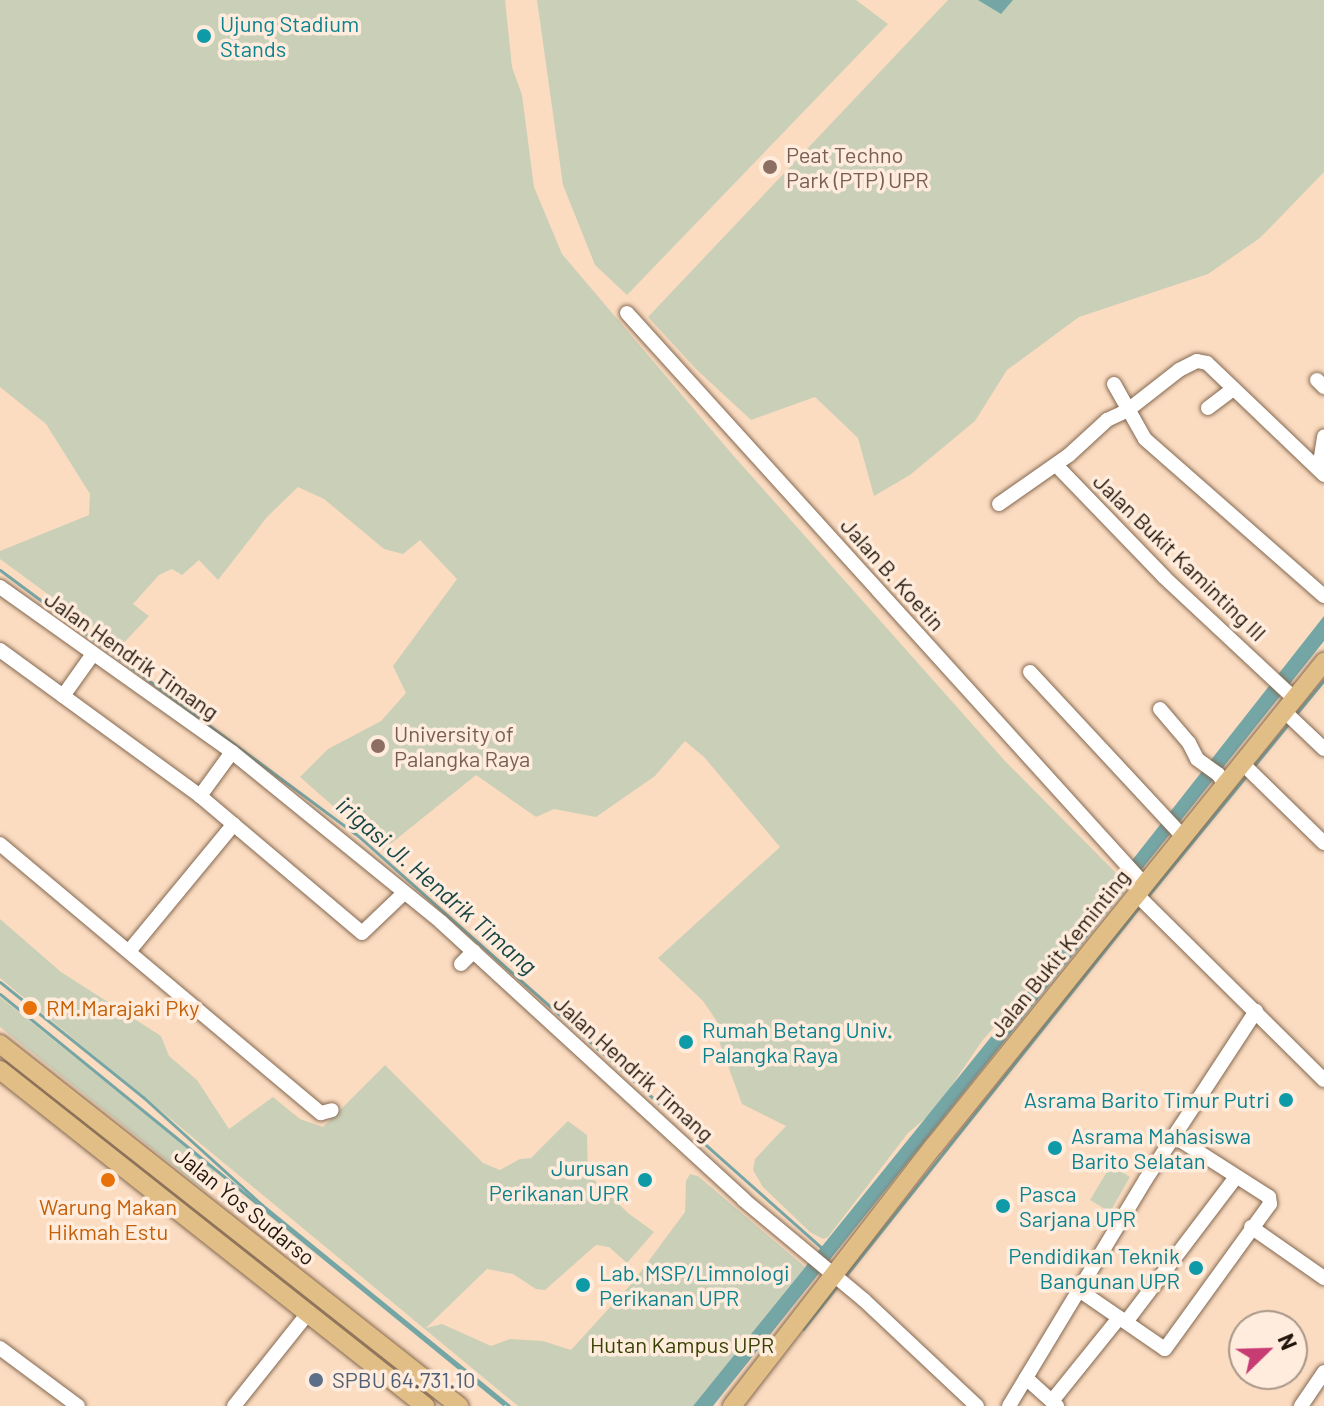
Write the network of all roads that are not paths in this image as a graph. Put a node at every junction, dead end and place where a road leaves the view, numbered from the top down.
1 (627, 313) dead end
2 (1114, 384) dead end
3 (1232, 390) junction
4 (1208, 408) dead end
5 (1128, 410) junction
6 (1324, 436) edge
7 (1056, 465) junction
8 (1321, 472) edge
9 (999, 504) dead end
10 (0, 587) edge
11 (1324, 596) edge
12 (0, 650) edge
13 (93, 654) junction
14 (1324, 662) edge
15 (1030, 672) dead end
16 (1285, 695) junction
17 (63, 696) junction
18 (1160, 709) dead end
19 (1324, 749) edge
20 (232, 752) junction
21 (1243, 764) junction
22 (1217, 775) junction
23 (200, 796) junction
24 (234, 824) junction
25 (1179, 834) junction
26 (1324, 843) edge
27 (0, 844) edge
28 (1136, 880) junction
29 (404, 893) junction
30 (130, 950) junction
31 (474, 951) junction
32 (461, 964) dead end
33 (1256, 1011) junction
34 (0, 1044) edge
35 (1, 1076) edge
36 (1324, 1080) edge
37 (332, 1110) dead end
38 (1175, 1137) junction
39 (1236, 1177) junction
40 (206, 1205) junction
41 (193, 1220) junction
42 (1251, 1227) junction
43 (226, 1246) junction
44 (827, 1270) junction
45 (1324, 1278) edge
46 (1079, 1290) junction
47 (309, 1312) junction
48 (1123, 1320) junction
49 (0, 1348) edge
50 (1324, 1372) edge
51 (1026, 1378) junction
52 (414, 1403) edge
53 (1054, 1404) edge
54 (78, 1406) edge
55 (234, 1406) edge
56 (459, 1406) edge
57 (732, 1406) edge
58 (977, 1406) edge
59 (1009, 1406) edge
60 (1301, 1406) edge

1 - 28 street, Jalan B. Koetin
2 - 5 street
3 - 4 street
3 - 5 street
3 - 8 street
5 - 7 street
5 - 11 street
6 - 8 street
7 - 9 street
7 - 16 street, Jalan Bukit Kaminting III
10 - 13 street, Jalan Hendrik Timang
12 - 17 street
13 - 17 street
13 - 20 street, Jalan Hendrik Timang
14 - 16 main road, Jalan Bukit Keminting
15 - 25 street
16 - 19 street, Jalan Bukit Kaminting III
16 - 21 main road, Jalan Bukit Keminting
17 - 23 street
18 - 22 street
20 - 23 street
20 - 29 street, Jalan Hendrik Timang
21 - 22 main road, Jalan Bukit Keminting
21 - 26 street
22 - 25 main road, Jalan Bukit Keminting
23 - 24 street
24 - 29 street
24 - 30 street
25 - 28 main road, Jalan Bukit Keminting
27 - 30 street
28 - 33 street, Jalan B. Koetin
28 - 44 main road, Jalan Bukit Keminting
29 - 31 street, Jalan Hendrik Timang
30 - 37 street
31 - 32 street
31 - 44 street, Jalan Hendrik Timang
33 - 36 street, Jalan B. Koetin
33 - 38 street
34 - 40 main road, Jalan Yos Sudarso
35 - 41 main road, Jalan Yos Sudarso
35 - 43 street
38 - 39 street
38 - 46 street
39 - 42 street
39 - 48 street
40 - 41 main road
40 - 56 main road, Jalan Yos Sudarso
41 - 43 main road, Jalan Yos Sudarso
42 - 45 street
42 - 48 street
43 - 47 main road, Jalan Yos Sudarso
44 - 57 main road, Jalan Bukit Keminting
44 - 58 street, Jalan Hendrik Timang
46 - 48 street
46 - 51 street
47 - 52 main road, Jalan Yos Sudarso
47 - 55 street
48 - 53 street
49 - 54 street
50 - 60 street
51 - 53 street
51 - 59 street

